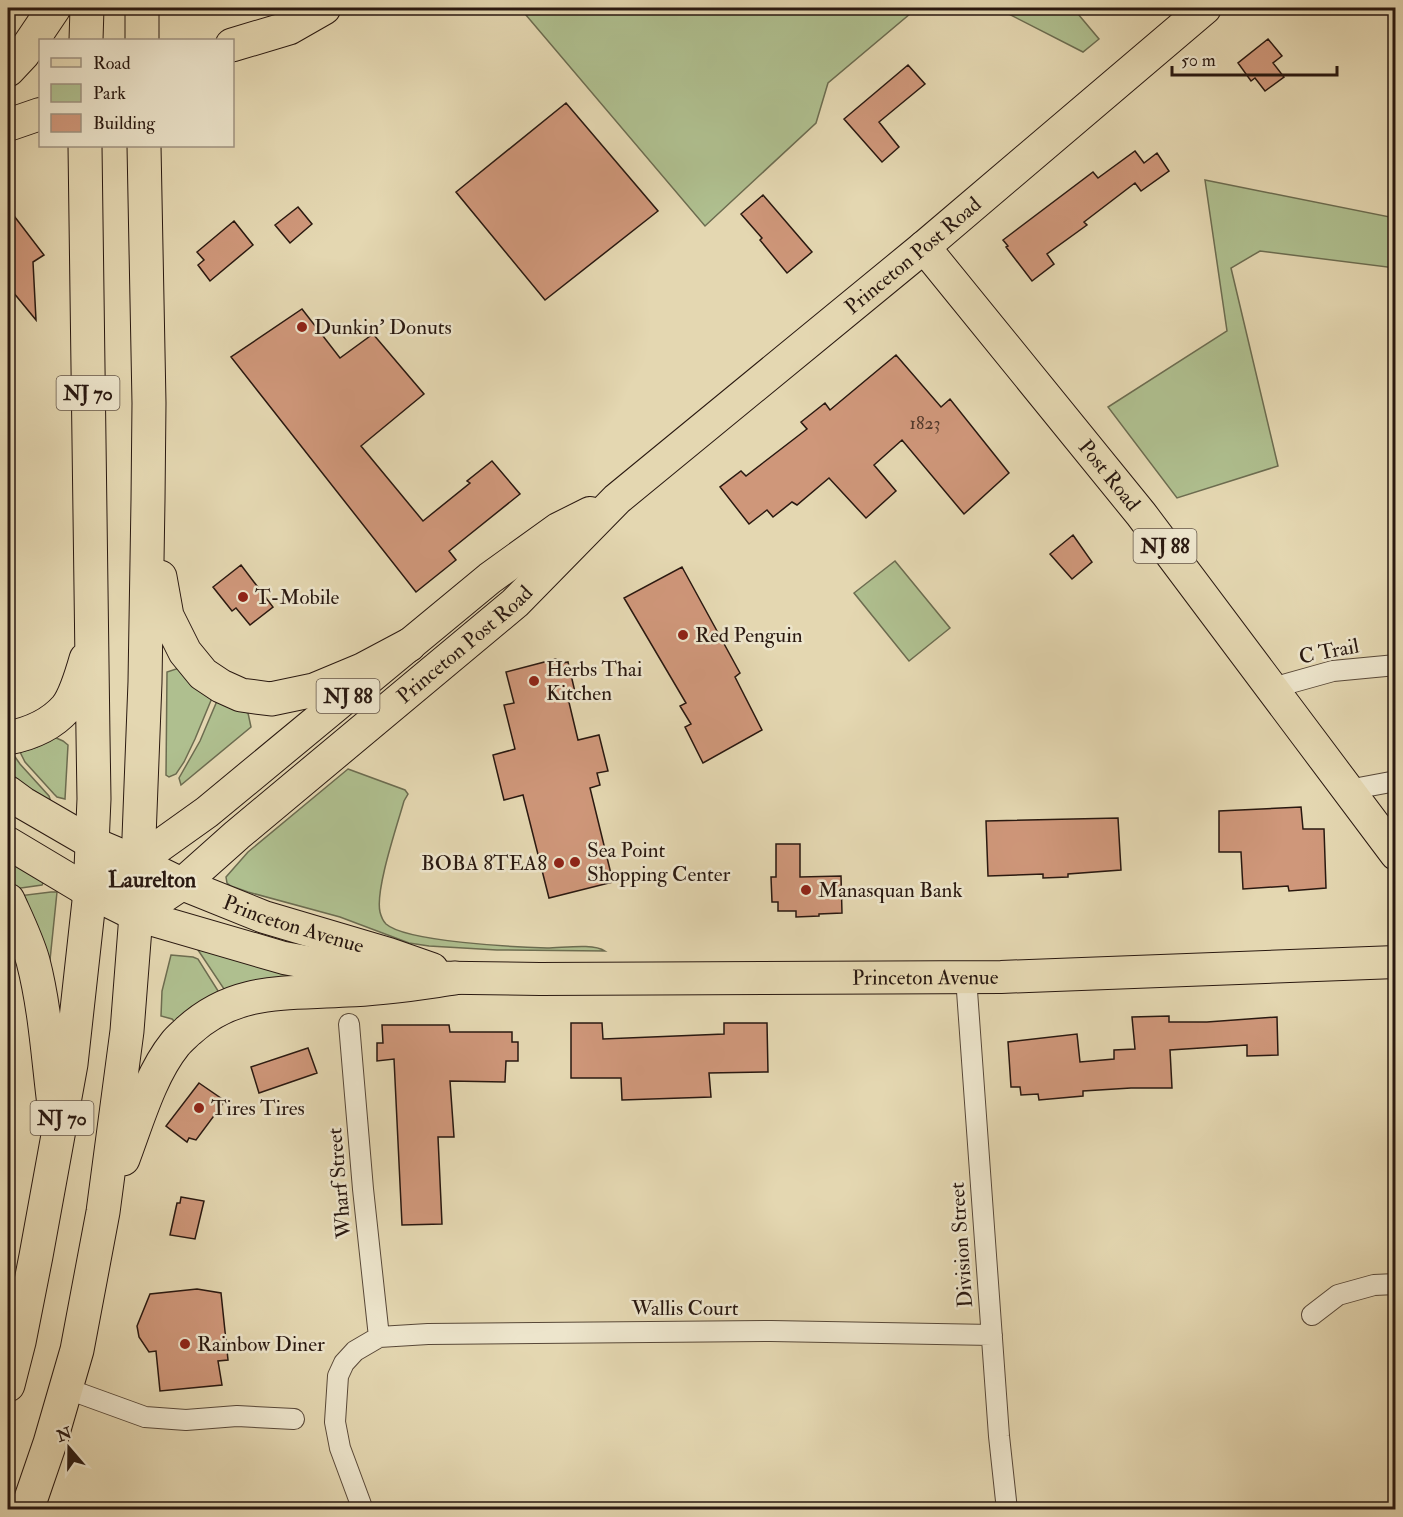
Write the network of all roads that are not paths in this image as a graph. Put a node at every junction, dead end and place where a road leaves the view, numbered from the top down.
1 (54, 8) edge
2 (87, 8) edge
3 (142, 8) edge
4 (324, 8) edge
5 (1205, 8) edge
6 (86, 39) edge
7 (142, 39) edge
8 (234, 44) edge
9 (8, 70) edge
10 (39, 114) edge
11 (8, 125) edge
12 (85, 147) edge
13 (144, 147) edge
14 (924, 247) junction
15 (617, 499) junction
16 (148, 500) junction
17 (92, 640) junction
18 (409, 645) junction
19 (1395, 665) edge
20 (1272, 688) junction
21 (8, 738) edge
22 (1395, 781) edge
23 (1348, 790) junction
24 (8, 792) edge
25 (8, 843) edge
26 (93, 843) junction
27 (1395, 854) edge
28 (137, 862) junction
29 (182, 884) junction
30 (90, 892) junction
31 (8, 900) edge
32 (136, 915) junction
33 (1395, 962) edge
34 (966, 977) junction
35 (455, 978) junction
36 (349, 1024) dead end
37 (58, 1139) junction
38 (103, 1212) junction
39 (1395, 1284) edge
40 (1312, 1315) dead end
41 (992, 1335) junction
42 (379, 1337) junction
43 (8, 1385) edge
44 (65, 1388) junction
45 (294, 1419) dead end
46 (27, 1509) edge
47 (363, 1509) edge
48 (1007, 1509) edge

1 - 9 highway
2 - 6 highway
3 - 7 highway
4 - 8 highway
5 - 14 main road, Princeton Post Road / NJ 88
10 - 11 main road
12 - 17 highway, NJ 70
13 - 16 highway, NJ 70
14 - 15 main road, Princeton Post Road / NJ 88
14 - 20 main road, Post Road / NJ 88
15 - 18 main road, Princeton Post Road / NJ 88
15 - 29 main road, Princeton Post Road
16 - 18 highway
16 - 28 highway, NJ 70
17 - 21 highway
17 - 26 highway, NJ 70
18 - 28 main road, Princeton Post Road / NJ 88
19 - 20 street, C Trail
20 - 23 main road, Post Road / NJ 88
22 - 23 street
23 - 27 main road, Post Road / NJ 88
24 - 26 main road, Princeton Avenue
25 - 30 main road, Princeton Avenue
26 - 28 main road, Princeton Avenue
26 - 30 highway, NJ 70
28 - 29 main road, Princeton Avenue
28 - 30 main road, Princeton Post Road
28 - 32 highway, NJ 70
29 - 32 main road, Princeton Post Road
29 - 35 main road, Princeton Avenue
30 - 32 main road, Princeton Avenue
30 - 37 highway, NJ 70
31 - 37 highway
32 - 35 main road, Princeton Avenue
32 - 38 highway, NJ 70
33 - 34 main road, Princeton Avenue
34 - 35 main road, Princeton Avenue
34 - 41 street, Division Street
35 - 38 highway
36 - 42 street, Wharf Street
37 - 43 highway, NJ 70
38 - 44 highway, NJ 70
39 - 40 street
41 - 42 street, Wallis Court
41 - 48 street, Division Street
42 - 47 street
44 - 45 street
44 - 46 highway, NJ 70

